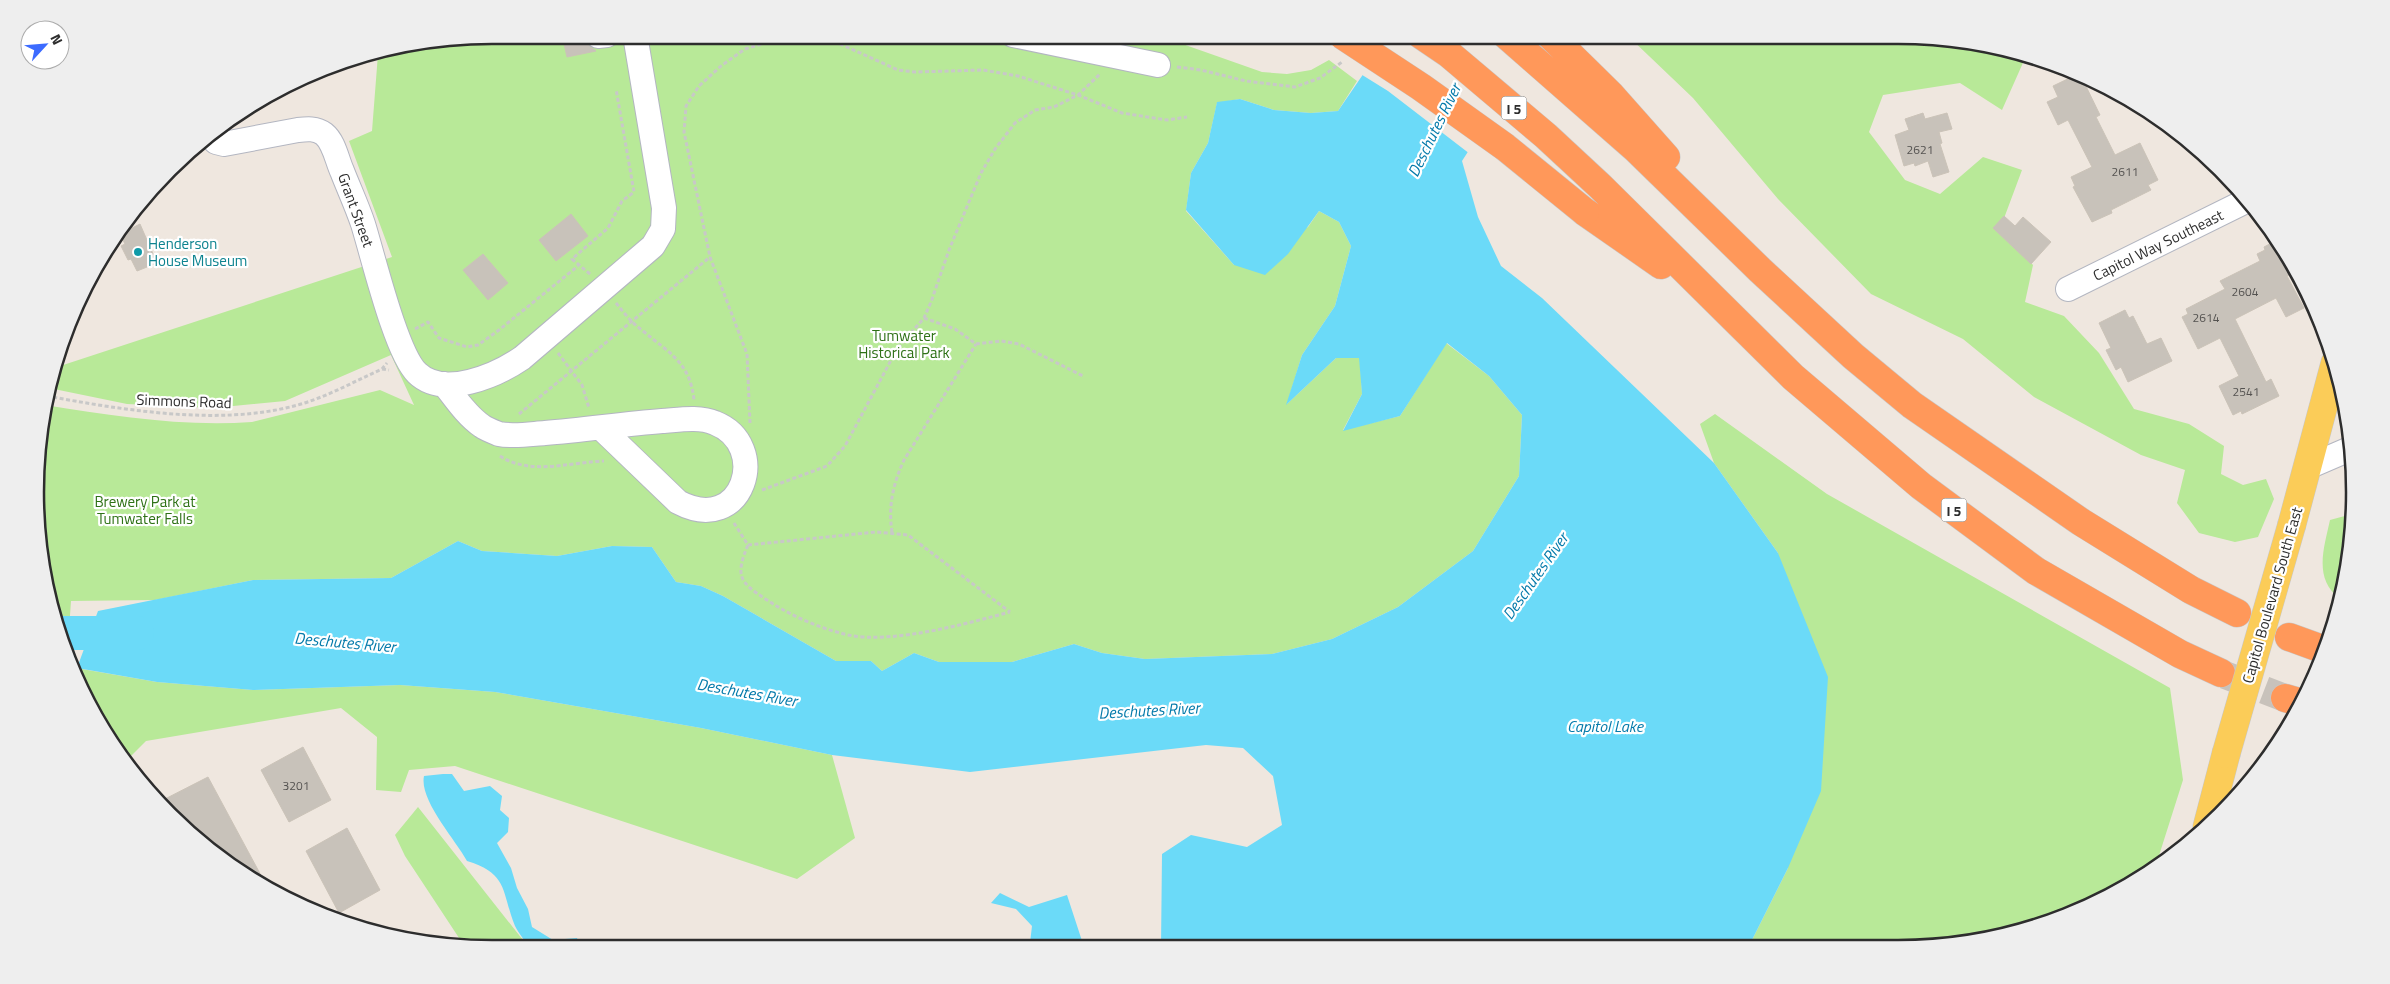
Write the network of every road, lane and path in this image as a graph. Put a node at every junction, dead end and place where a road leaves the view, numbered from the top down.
1 (637, 44) edge
2 (762, 44) edge
3 (840, 44) edge
4 (1058, 44) edge
5 (1356, 44) edge
6 (1434, 44) edge
7 (1517, 44) edge
8 (1558, 44) edge
9 (1118, 56) junction
10 (1158, 65) joint
11 (1320, 78) dead end
12 (616, 89) dead end
13 (1078, 94) junction
14 (1186, 117) dead end
15 (214, 140) edge
16 (1642, 142) junction
17 (2241, 203) edge
18 (710, 257) junction
19 (578, 266) junction
20 (593, 278) dead end
21 (2068, 289) dead end
22 (614, 300) dead end
23 (1718, 305) junction
24 (924, 318) junction
25 (631, 321) junction
26 (412, 331) dead end
27 (976, 344) junction
28 (557, 351) dead end
29 (392, 359) dead end
30 (382, 368) junction
31 (572, 370) junction
32 (396, 372) dead end
33 (1082, 376) dead end
34 (2332, 379) edge
35 (444, 384) junction
36 (54, 397) edge
37 (514, 418) dead end
38 (595, 421) junction
39 (749, 428) dead end
40 (494, 452) dead end
41 (2344, 452) edge
42 (611, 463) dead end
43 (2308, 467) junction
44 (760, 491) dead end
45 (730, 517) dead end
46 (892, 532) junction
47 (748, 545) junction
48 (2237, 613) dead end
49 (2289, 637) dead end
50 (2318, 647) edge
51 (2221, 673) tunnel mouth
52 (2211, 813) edge

1 - 35 street
2 - 18 path
3 - 13 path
4 - 9 street
5 - 23 highway, bridge
6 - 23 highway, I 5
7 - 16 highway
8 - 16 highway
9 - 10 street
9 - 13 path
10 - 11 path
12 - 19 path
13 - 14 path
13 - 24 path
15 - 35 street, Grant Street
16 - 48 highway
17 - 21 street, Capitol Way Southeast
18 - 25 path
18 - 39 path
19 - 20 path
19 - 26 path
22 - 25 path
23 - 51 highway, I 5
24 - 27 path
24 - 44 path
25 - 31 path
27 - 33 path
27 - 46 path
28 - 31 path
29 - 30 path, Simmons Road
30 - 32 path
30 - 36 path, Simmons Road
31 - 37 path
31 - 38 path
34 - 43 main road, Capitol Boulevard South East
35 - 38 street
38 - 38 street
40 - 42 path
41 - 43 street
43 - 52 main road, Capitol Boulevard South East, bridge
45 - 47 path
46 - 47 path
46 - 47 path
49 - 50 highway

